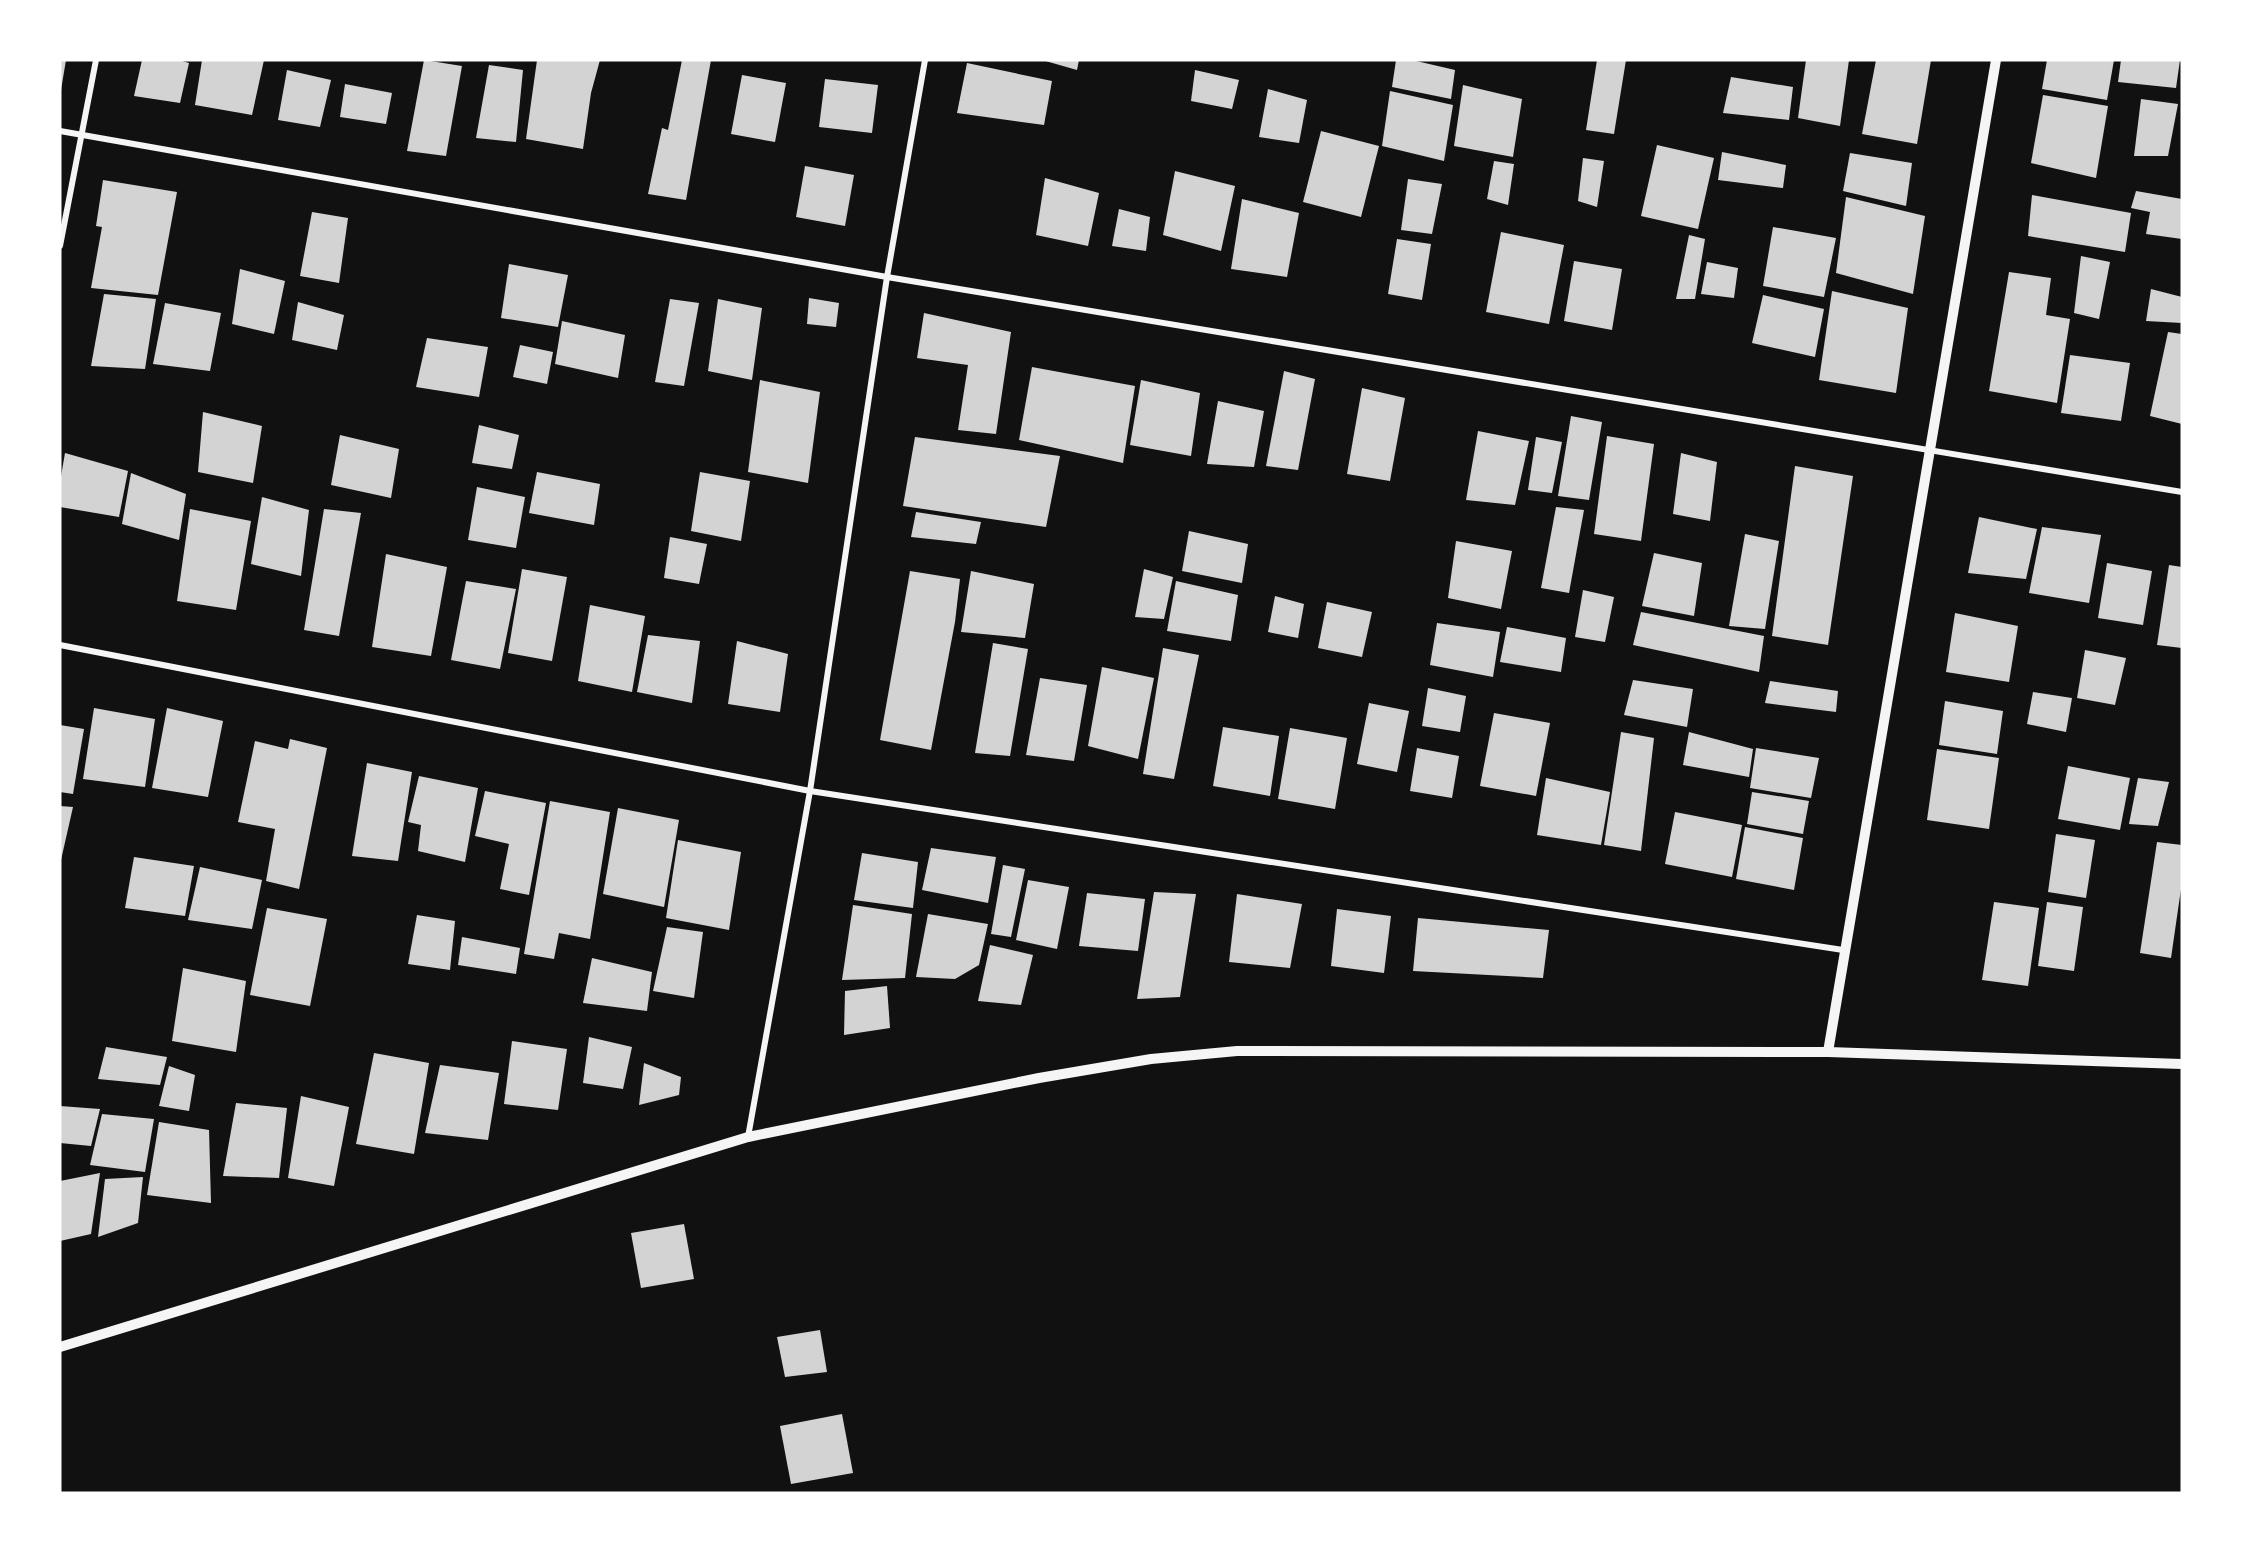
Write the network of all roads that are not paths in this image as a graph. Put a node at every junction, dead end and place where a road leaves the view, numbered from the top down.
1 (96, 60) edge
2 (925, 60) edge
3 (1996, 60) edge
4 (60, 131) edge
5 (81, 136) junction
6 (60, 246) edge
7 (887, 277) junction
8 (1931, 449) junction
9 (2182, 492) edge
10 (60, 645) edge
11 (810, 791) junction
12 (1843, 950) junction
13 (1828, 1052) junction
14 (2182, 1064) edge
15 (748, 1137) junction
16 (60, 1347) edge

1 - 5 street
2 - 7 street
3 - 8 street
4 - 5 street
5 - 6 street
5 - 7 street
7 - 8 street
7 - 11 street
8 - 9 street
8 - 12 street
10 - 11 street
11 - 12 street
11 - 15 street
12 - 13 street
13 - 14 street
13 - 15 street
15 - 16 street

